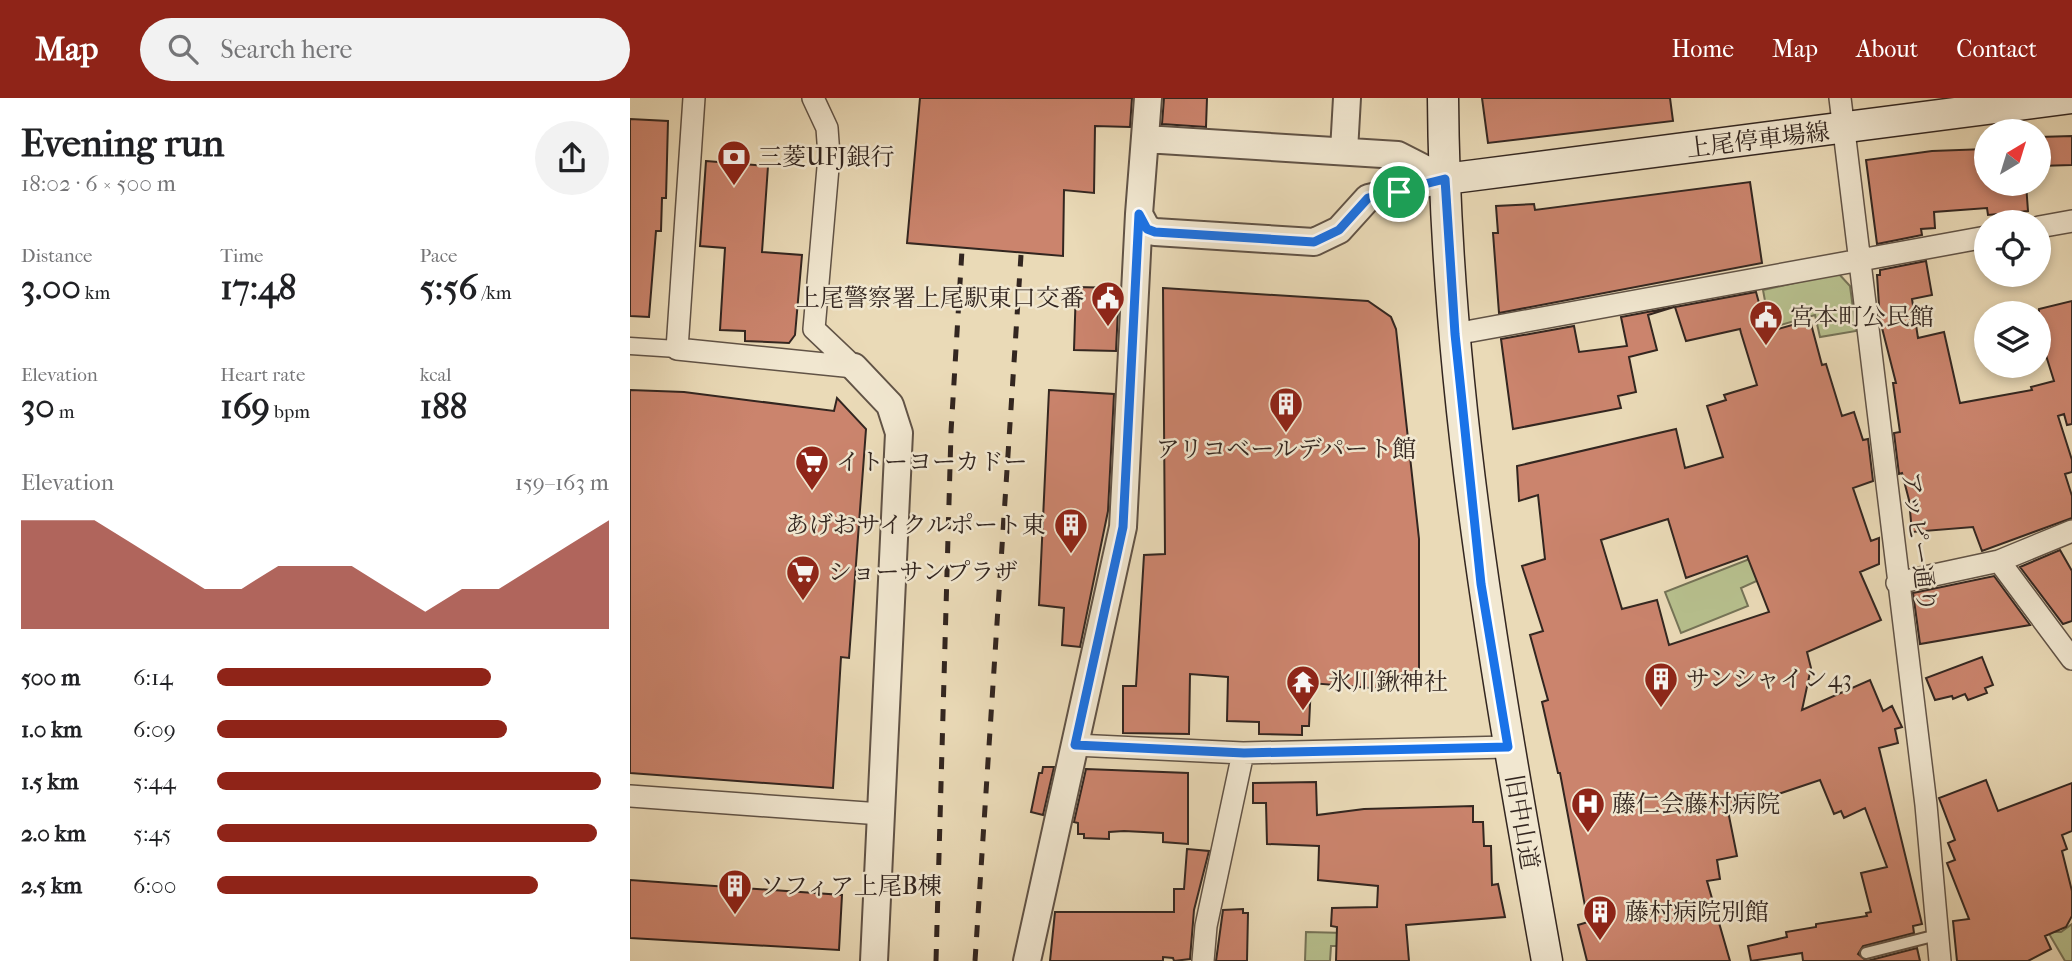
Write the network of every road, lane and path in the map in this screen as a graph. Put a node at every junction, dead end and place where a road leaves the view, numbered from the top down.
1 (694, 98) edge
2 (813, 98) edge
3 (1148, 98) edge
4 (1347, 98) edge
5 (1443, 98) edge
6 (1840, 98) edge
7 (2071, 98) edge
8 (1844, 130) junction
9 (1145, 139) junction
10 (1344, 151) junction
11 (1445, 179) junction
12 (1139, 214) junction
13 (2072, 221) edge
14 (2051, 225) edge
15 (1974, 239) edge
16 (1858, 260) junction
17 (1455, 334) junction
18 (630, 346) edge
19 (677, 349) junction
20 (854, 367) junction
21 (2072, 531) edge
22 (1999, 561) junction
23 (1897, 583) junction
24 (2072, 659) edge
25 (1075, 745) junction
26 (1508, 747) junction
27 (1244, 753) junction
28 (630, 796) edge
29 (881, 814) junction
30 (1937, 935) junction
31 (1866, 953) dead end
32 (874, 961) edge
33 (1027, 961) edge
34 (1203, 961) edge
35 (1547, 961) edge
36 (1940, 961) edge

1 - 19 street
2 - 20 street
3 - 9 street
4 - 10 street
5 - 11 main road, 旧中山道
6 - 8 street, アッピー通り
7 - 8 main road, 上尾停車場線
8 - 11 main road, 上尾停車場線
8 - 16 street, アッピー通り
9 - 10 street
9 - 12 street
10 - 11 street
11 - 12 street
11 - 17 main road, 旧中山道
12 - 25 street
13 - 14 street
15 - 16 street
16 - 17 street
16 - 23 street, アッピー通り
17 - 26 main road, 旧中山道
18 - 19 street
19 - 20 street
20 - 29 street
21 - 22 street
22 - 23 street
22 - 24 street
23 - 30 street, アッピー通り
25 - 27 street
25 - 33 street
26 - 27 street
26 - 35 main road, 旧中山道
27 - 34 street
28 - 29 street
29 - 32 street
30 - 31 lane
30 - 36 street, アッピー通り

